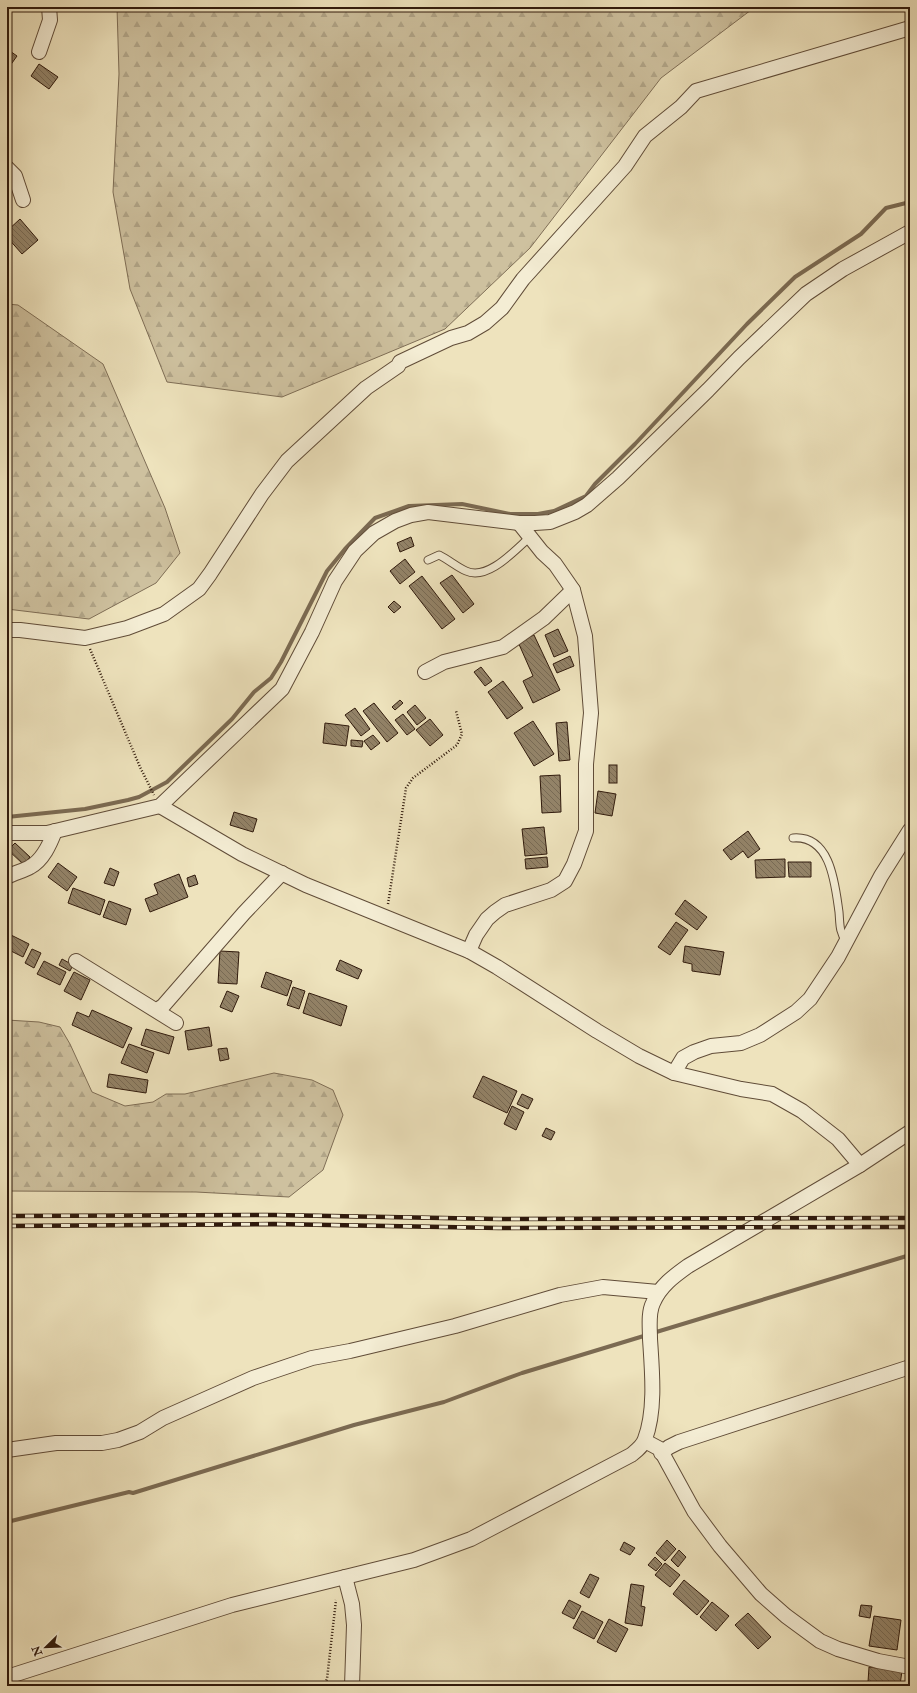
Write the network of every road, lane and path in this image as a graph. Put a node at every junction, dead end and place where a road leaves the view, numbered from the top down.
1 (49, 7) edge
2 (910, 28) edge
3 (39, 52) dead end
4 (7, 168) edge
5 (23, 200) dead end
6 (910, 232) edge
7 (519, 522) junction
8 (530, 536) junction
9 (428, 560) dead end
10 (572, 590) junction
11 (7, 630) edge
12 (85, 638) junction
13 (425, 672) dead end
14 (456, 712) dead end
15 (160, 806) junction
16 (910, 830) edge
17 (55, 832) junction
18 (7, 833) edge
19 (793, 838) dead end
20 (282, 873) junction
21 (7, 877) edge
22 (386, 918) junction
23 (846, 941) junction
24 (469, 951) junction
25 (76, 961) dead end
26 (157, 1010) junction
27 (176, 1023) dead end
28 (674, 1073) junction
29 (910, 1132) edge
30 (860, 1165) junction
31 (658, 1292) junction
32 (910, 1367) edge
33 (645, 1440) junction
34 (7, 1450) edge
35 (661, 1453) junction
36 (341, 1578) junction
37 (910, 1667) edge
38 (7, 1677) edge
39 (324, 1686) edge
40 (352, 1686) edge

1 - 3 street
2 - 12 street
4 - 5 street
6 - 7 street
7 - 8 street
7 - 15 street
8 - 9 lane
8 - 10 street
10 - 13 street
10 - 24 street
11 - 12 street
12 - 15 path
14 - 22 path
15 - 17 street
15 - 20 street
16 - 23 street
17 - 18 street
17 - 21 street
19 - 23 lane
20 - 22 street
20 - 26 street
22 - 24 street
23 - 28 street
24 - 28 street
25 - 26 street
26 - 27 street
28 - 30 street
29 - 30 street
30 - 31 street
31 - 33 street
31 - 34 street
32 - 35 street
33 - 35 street
33 - 36 street
35 - 37 street
36 - 38 street
36 - 39 path
36 - 40 street

